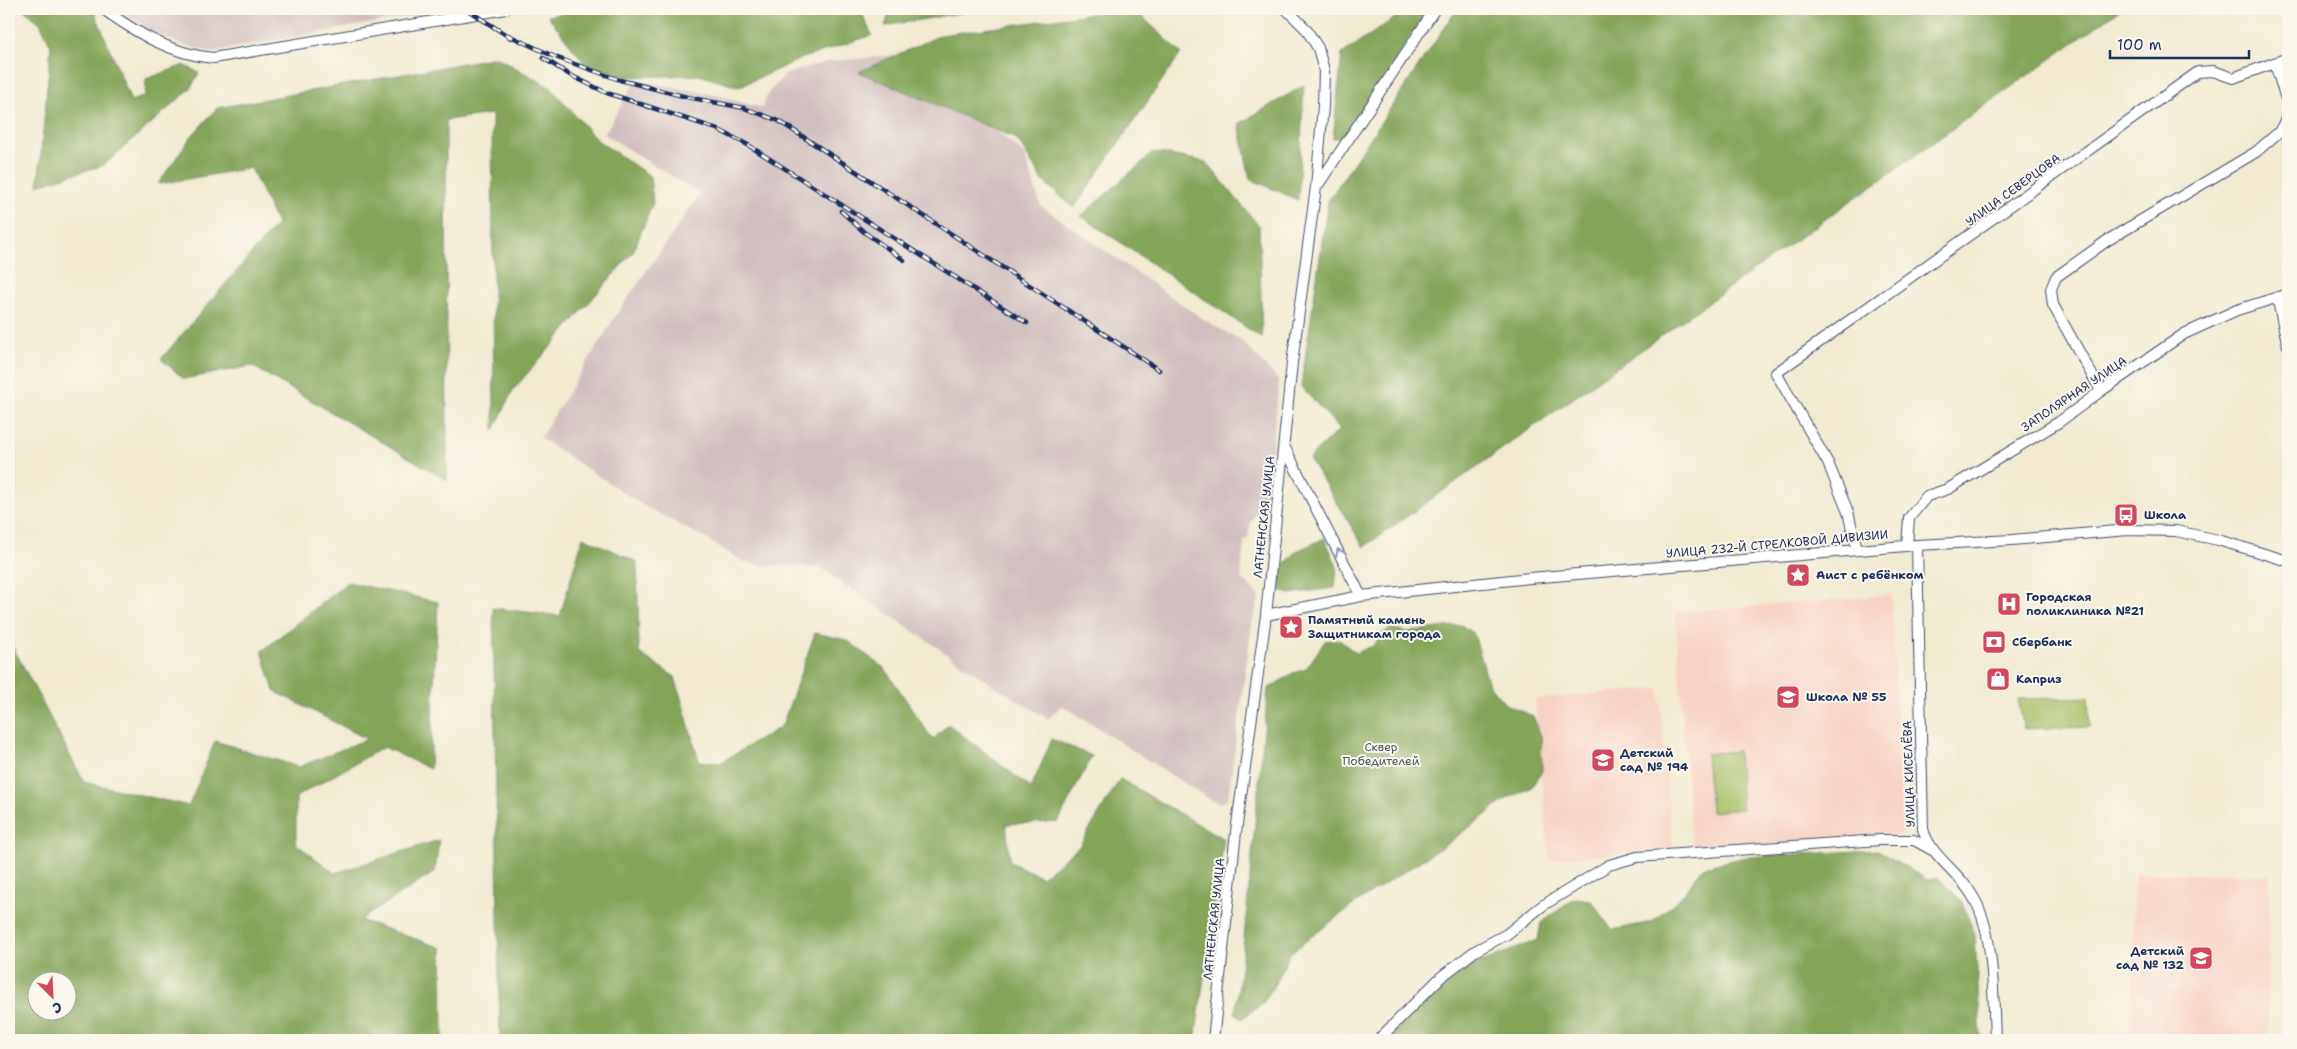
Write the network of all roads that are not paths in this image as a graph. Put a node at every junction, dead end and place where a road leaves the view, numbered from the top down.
1 (104, 9) edge
2 (506, 9) edge
3 (1286, 9) edge
4 (1435, 9) edge
5 (2288, 58) edge
6 (2275, 64) junction
7 (1316, 186) junction
8 (2288, 294) edge
9 (2277, 297) junction
10 (2288, 346) edge
11 (2101, 391) junction
12 (1284, 445) junction
13 (1912, 545) junction
14 (1857, 550) junction
15 (2288, 561) edge
16 (1361, 596) junction
17 (1266, 615) junction
18 (1932, 850) junction
19 (1213, 1040) edge
20 (1378, 1040) edge
21 (1995, 1040) edge

1 - 2 street
3 - 7 street, ЛАТНЕНСКАЯ УЛИЦА
4 - 7 street
5 - 6 street, УЛИЦА СЕВЕРЦОВА
6 - 11 street
6 - 14 street, УЛИЦА СЕВЕРЦОВА
7 - 12 street, ЛАТНЕНСКАЯ УЛИЦА
8 - 9 street, ЗАПОЛЯРНАЯ УЛИЦА
9 - 10 street
9 - 11 street, ЗАПОЛЯРНАЯ УЛИЦА
11 - 13 street, ЗАПОЛЯРНАЯ УЛИЦА
16 -> 12 street
12 - 17 street, ЛАТНЕНСКАЯ УЛИЦА
13 - 14 street, УЛИЦА 232-Й СТРЕЛКОВОЙ ДИВИЗИИ
13 - 15 street, УЛИЦА 232-Й СТРЕЛКОВОЙ ДИВИЗИИ
13 - 18 street, УЛИЦА КИСЕЛЁВА
14 - 16 street, УЛИЦА 232-Й СТРЕЛКОВОЙ ДИВИЗИИ
16 - 17 street, УЛИЦА 232-Й СТРЕЛКОВОЙ ДИВИЗИИ
17 - 19 street, ЛАТНЕНСКАЯ УЛИЦА
18 - 20 street
18 - 21 street, УЛИЦА КИСЕЛЁВА

